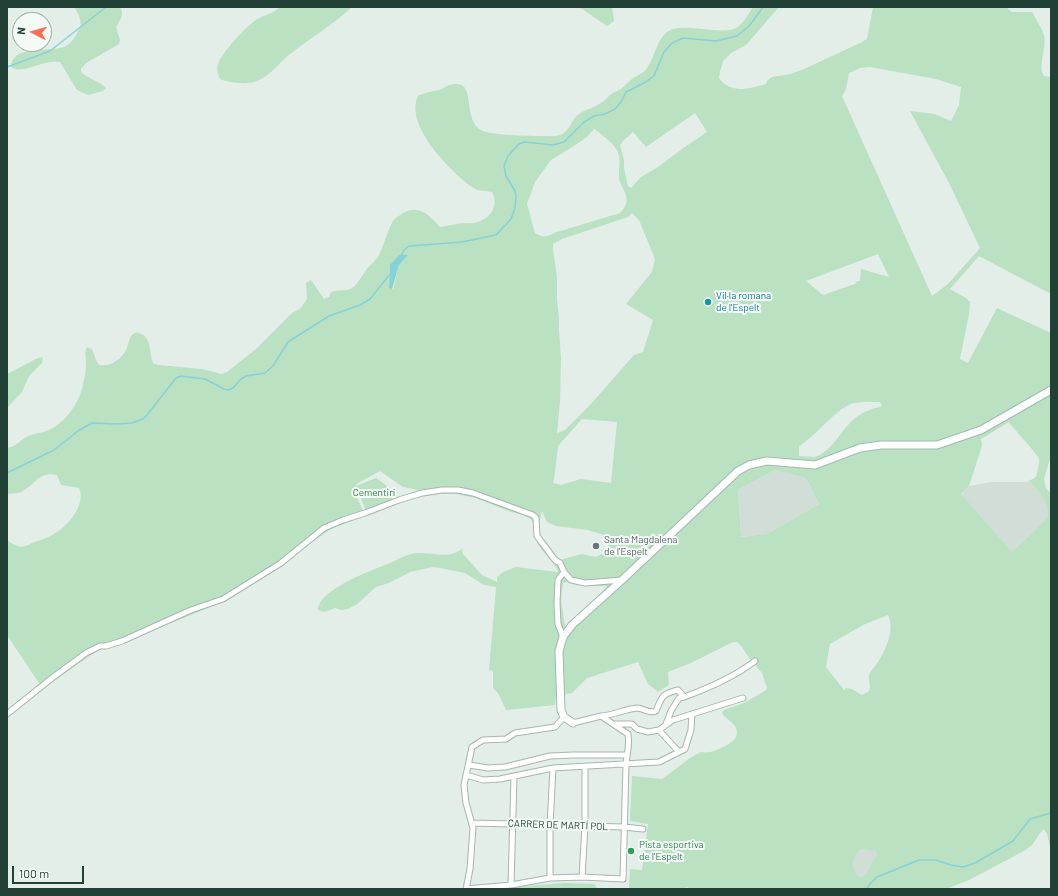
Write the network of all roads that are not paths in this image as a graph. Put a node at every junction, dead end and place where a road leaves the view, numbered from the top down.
1 (1051, 390) edge
2 (564, 572) junction
3 (622, 580) junction
4 (563, 637) junction
5 (755, 661) dead end
6 (684, 697) junction
7 (743, 698) dead end
8 (7, 714) edge
9 (692, 714) junction
10 (601, 716) junction
11 (564, 717) junction
12 (573, 723) joint
13 (615, 724) junction
14 (666, 724) junction
15 (658, 730) junction
16 (679, 752) junction
17 (627, 755) junction
18 (626, 764) junction
19 (468, 765) junction
20 (585, 766) junction
21 (553, 768) junction
22 (466, 775) junction
23 (514, 777) junction
24 (472, 823) junction
25 (512, 823) junction
26 (550, 825) junction
27 (585, 826) junction
28 (624, 827) junction
29 (643, 829) dead end
30 (582, 877) junction
31 (550, 878) junction
32 (511, 885) junction
33 (466, 889) edge

1 - 3 street
2 - 3 street
2 - 4 street
2 - 8 street
3 - 4 street
4 - 11 street
5 - 6 street
6 - 10 street
6 - 14 street
7 - 9 street
9 - 14 street
9 - 16 street
10 - 12 street
10 - 13 street
11 - 12 street
11 - 19 street
13 - 15 street
13 - 17 street
14 - 15 street
15 - 16 street
16 - 18 street
17 - 18 street
17 - 19 street
18 - 20 street
18 - 28 street
19 - 22 street
20 - 21 street
20 - 27 street
21 - 23 street
21 - 26 street
22 - 23 street
22 - 24 street
23 - 25 street
24 - 25 street, CARRER DE MARTÍ POL
24 - 33 street
25 - 26 street, CARRER DE MARTÍ POL
25 - 32 street
26 - 27 street, CARRER DE MARTÍ POL
26 - 31 street
27 - 28 street, CARRER DE MARTÍ POL
27 - 30 street
28 - 29 street, CARRER DE MARTÍ POL
28 - 30 street
30 - 31 street
31 - 32 street
32 - 33 street

